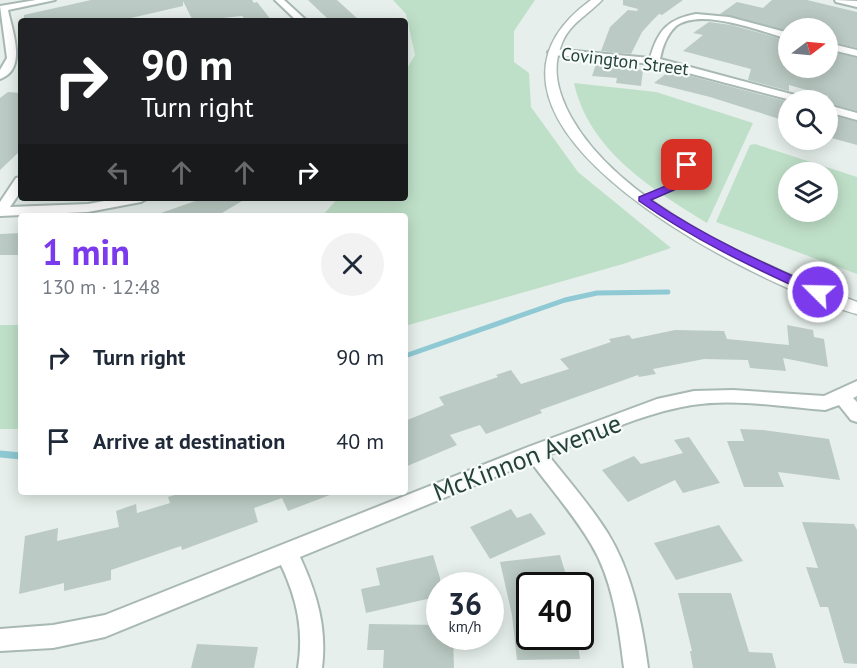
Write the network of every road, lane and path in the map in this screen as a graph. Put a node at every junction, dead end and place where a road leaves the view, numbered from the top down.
1 (51, 0) edge
2 (279, 0) edge
3 (597, 0) edge
4 (839, 0) edge
5 (857, 4) edge
6 (2, 9) edge
7 (299, 18) edge
8 (778, 33) edge
9 (838, 48) edge
10 (553, 52) junction
11 (857, 53) edge
12 (654, 61) junction
13 (0, 76) edge
14 (778, 93) edge
15 (838, 111) edge
16 (857, 117) edge
17 (687, 165) dead end
18 (18, 185) edge
19 (643, 199) junction
20 (125, 201) edge
21 (0, 212) edge
22 (857, 308) edge
23 (849, 392) edge
24 (857, 415) edge
25 (535, 452) junction
26 (287, 553) junction
27 (0, 640) edge
28 (310, 668) edge
29 (636, 668) edge

1 - 6 street
2 - 7 street
3 - 10 street
4 - 5 street
6 - 13 street
8 - 12 street
9 - 11 street
10 - 12 street, Covington Street
10 - 19 street
12 - 14 street, Covington Street
15 - 16 street
17 - 19 lane
18 - 21 street
19 - 22 street
20 - 21 street
23 - 24 street
23 - 25 street, McKinnon Avenue
25 - 26 street, McKinnon Avenue
25 - 29 street
26 - 27 street, McKinnon Avenue
26 - 28 street

